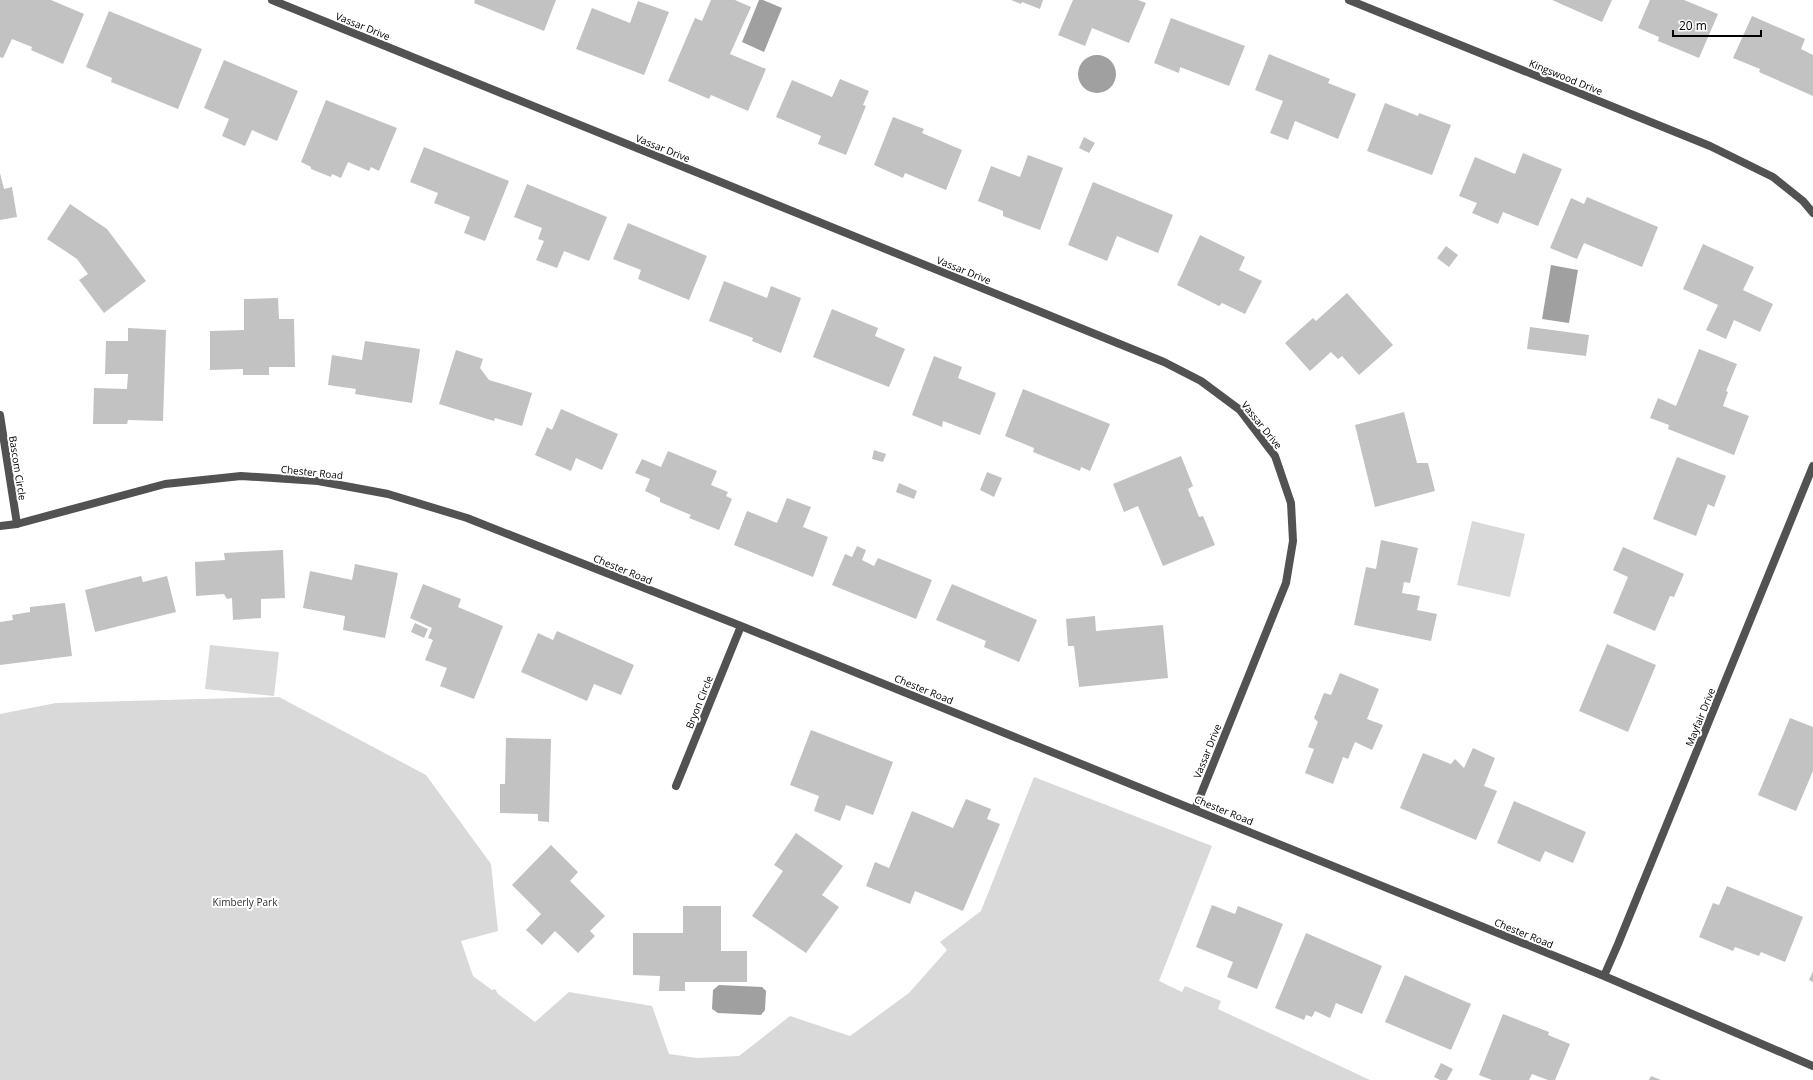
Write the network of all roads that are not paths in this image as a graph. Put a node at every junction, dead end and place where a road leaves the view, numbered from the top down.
1 (272, 0) edge
2 (1349, 0) edge
3 (1813, 213) edge
4 (0, 415) edge
5 (1813, 466) edge
6 (17, 524) junction
7 (0, 526) edge
8 (742, 626) junction
9 (676, 786) dead end
10 (1195, 809) junction
11 (1604, 976) junction
12 (1813, 1066) edge

1 - 10 street, Vassar Drive
2 - 3 street, Kingswood Drive
4 - 6 street, Bascom Circle
5 - 11 street, Mayfair Drive
6 - 7 street, Chester Road
6 - 8 street, Chester Road
8 - 9 street, Bryon Circle
8 - 10 street, Chester Road
10 - 11 street, Chester Road
11 - 12 street, Chester Road

